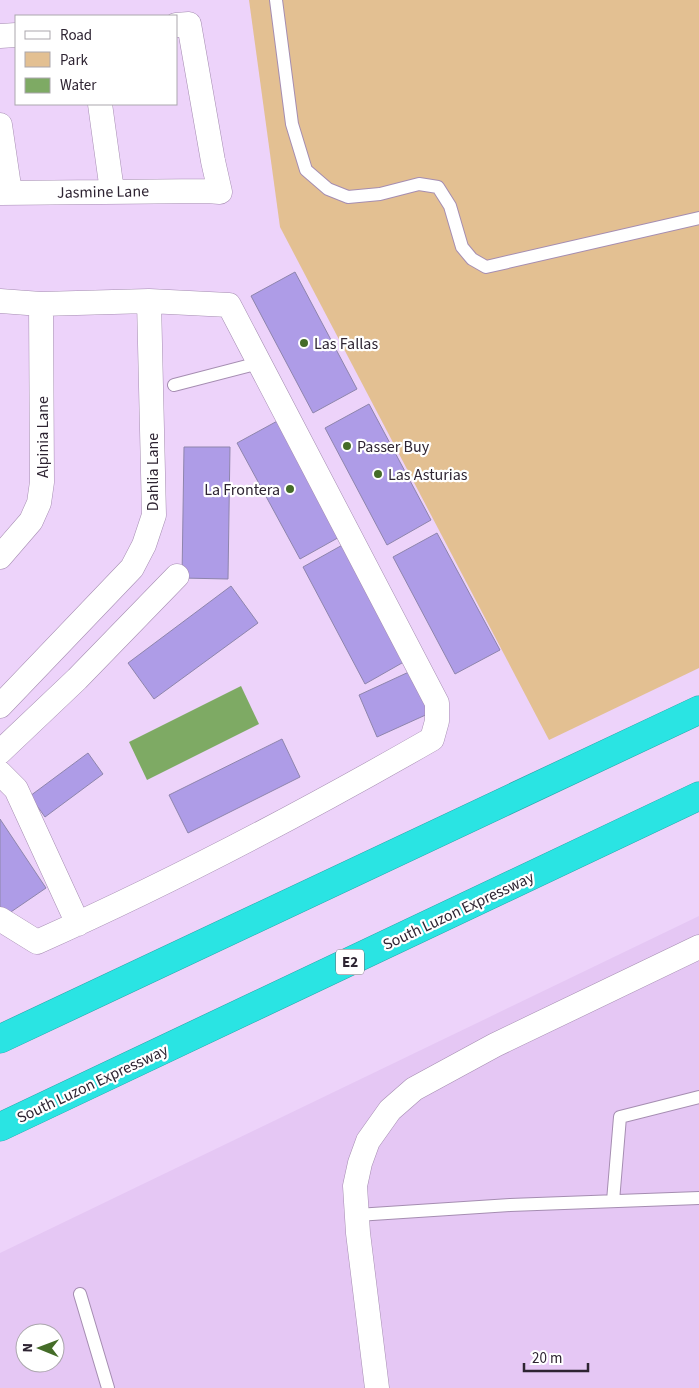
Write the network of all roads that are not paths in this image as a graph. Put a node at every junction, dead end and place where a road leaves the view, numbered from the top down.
1 (276, 0) edge
2 (178, 25) edge
3 (15, 35) edge
4 (0, 36) edge
5 (100, 105) edge
6 (0, 125) edge
7 (112, 191) junction
8 (5, 193) edge
9 (699, 218) edge
10 (0, 301) edge
11 (149, 301) junction
12 (41, 304) junction
13 (259, 363) junction
14 (174, 385) dead end
15 (0, 556) edge
16 (178, 576) dead end
17 (0, 706) edge
18 (699, 710) edge
19 (0, 752) edge
20 (0, 772) edge
21 (699, 796) edge
22 (0, 919) edge
23 (78, 924) junction
24 (699, 947) edge
25 (0, 1039) edge
26 (699, 1097) edge
27 (0, 1127) edge
28 (699, 1198) edge
29 (613, 1201) junction
30 (357, 1215) junction
31 (80, 1294) dead end
32 (108, 1388) edge
33 (377, 1388) edge

1 - 9 lane
2 - 7 street, Jasmine Lane
3 - 4 street
5 - 7 street
6 - 8 street
7 - 8 street, Jasmine Lane
10 - 12 street
11 - 12 street
11 - 13 street
11 - 17 street, Dahlia Lane
12 - 15 street, Alpinia Lane
13 - 14 lane
13 - 23 street
16 - 19 street
18 - 25 highway
20 - 23 street
21 - 27 highway, South Luzon Expressway / E2
22 - 23 street
24 - 30 street
26 - 29 lane
28 - 29 lane
29 - 30 lane
30 - 33 street
31 - 32 lane

